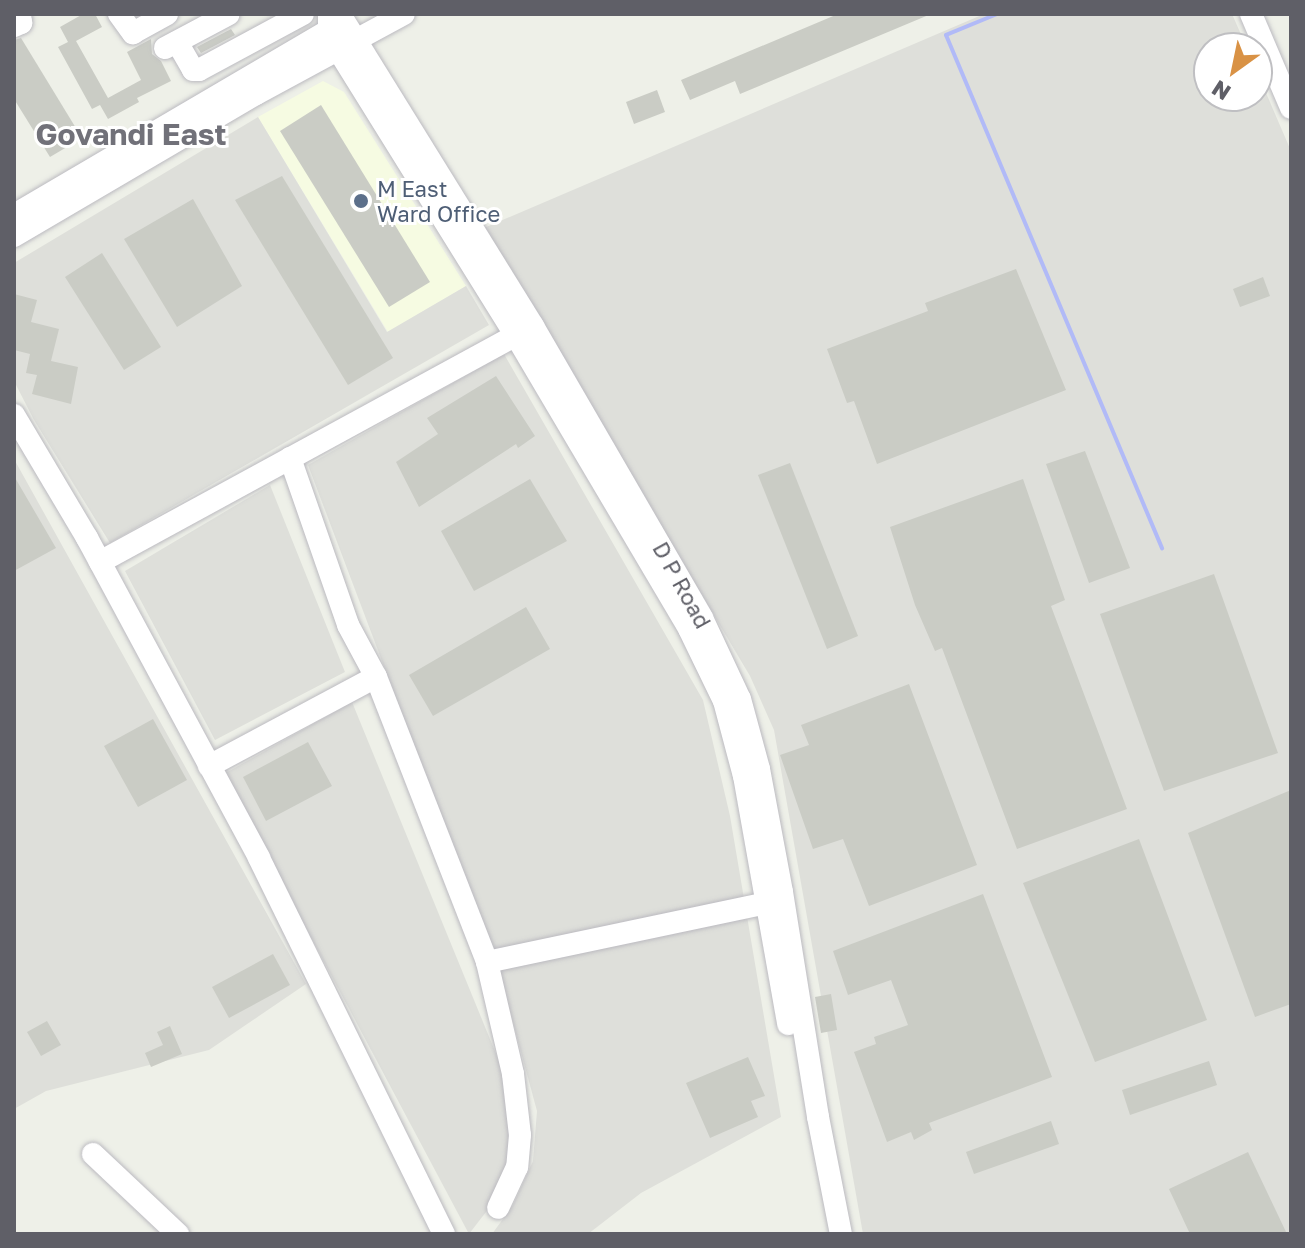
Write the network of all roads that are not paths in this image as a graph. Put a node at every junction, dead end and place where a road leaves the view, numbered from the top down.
1 (20, 14) edge
2 (119, 14) edge
3 (167, 14) edge
4 (174, 14) edge
5 (229, 14) edge
6 (239, 14) edge
7 (303, 14) edge
8 (404, 14) edge
9 (1251, 14) edge
10 (1261, 14) edge
11 (14, 26) edge
12 (340, 26) edge
13 (254, 41) junction
14 (176, 42) junction
15 (267, 66) junction
16 (1291, 83) edge
17 (1291, 108) edge
18 (14, 215) edge
19 (14, 236) edge
20 (524, 331) junction
21 (14, 415) edge
22 (290, 458) junction
23 (100, 562) junction
24 (376, 677) junction
25 (738, 722) junction
26 (209, 766) junction
27 (767, 903) junction
28 (783, 951) junction
29 (487, 962) junction
30 (813, 1128) junction
31 (93, 1154) dead end
32 (498, 1208) dead end
33 (178, 1234) edge
34 (444, 1234) edge
35 (827, 1234) edge
36 (841, 1234) edge

1 - 11 street
2 - 3 street
4 - 14 street
5 - 14 street
6 - 13 street
7 - 13 street
8 - 12 street
9 - 17 street
10 - 16 street
12 - 15 street
12 - 19 street
12 - 20 street, D P Road
13 - 14 street
13 - 15 street
15 - 18 street
20 - 22 street
20 - 25 street, D P Road
21 - 23 street
22 - 23 street
22 - 24 street
23 - 26 street
24 - 26 street
24 - 29 street
25 - 27 street, D P Road
25 - 28 street, D P Road
26 - 34 street
27 - 28 street, D P Road
27 - 29 street
28 - 30 street, D P Road
29 - 32 street
30 - 35 street, D P Road
30 - 36 street, D P Road
31 - 33 street

